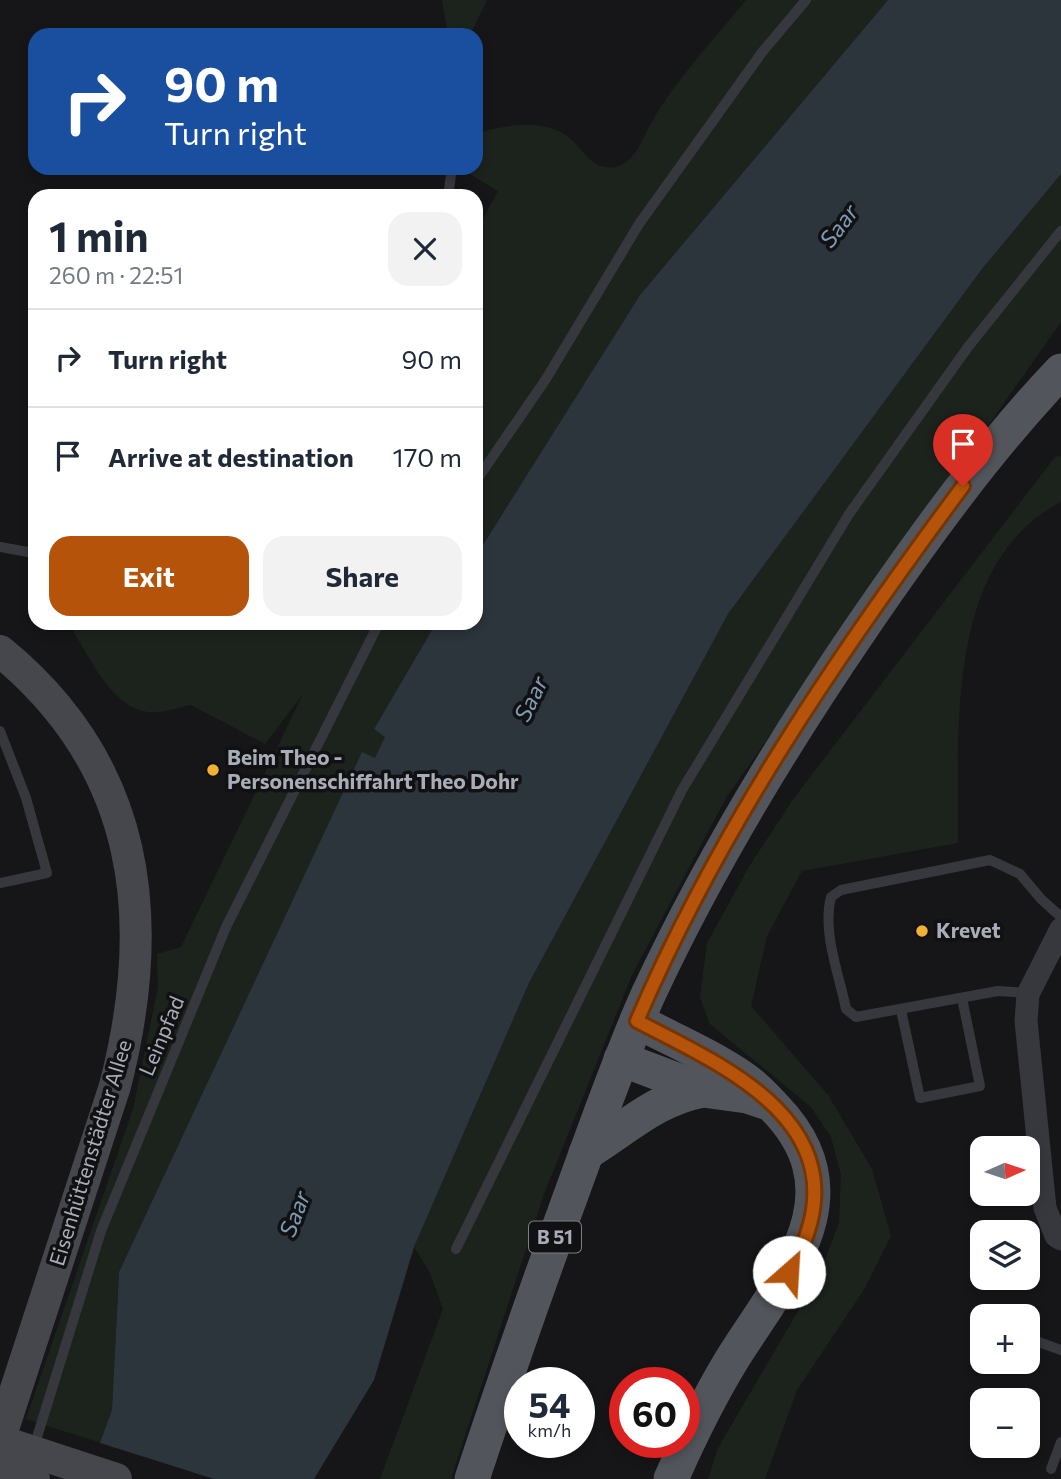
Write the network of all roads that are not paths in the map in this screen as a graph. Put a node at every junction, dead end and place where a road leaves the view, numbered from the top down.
1 (806, 0) edge
2 (1061, 232) edge
3 (1061, 370) edge
4 (483, 471) edge
5 (0, 547) edge
6 (28, 552) edge
7 (376, 630) edge
8 (0, 651) edge
9 (0, 731) edge
10 (0, 883) edge
11 (1061, 917) edge
12 (1061, 929) edge
13 (1029, 993) junction
14 (962, 998) junction
15 (901, 1010) junction
16 (637, 1021) junction
17 (621, 1059) junction
18 (703, 1090) junction
19 (773, 1106) junction
20 (586, 1153) junction
21 (1061, 1239) edge
22 (456, 1249) dead end
23 (1040, 1342) edge
24 (1061, 1350) edge
25 (0, 1440) edge
26 (1061, 1442) edge
27 (0, 1468) edge
28 (1051, 1469) dead end
29 (23, 1479) edge
30 (34, 1479) edge
31 (116, 1479) edge
32 (472, 1479) edge
33 (671, 1479) edge

1 - 4 lane
2 - 22 lane
3 - 16 main road, B 51
5 - 6 lane
7 - 29 lane, Leinpfad
8 - 25 street, Eisenhüttenstädter Allee
9 - 10 lane
11 - 15 lane
12 - 13 street
13 - 14 lane
13 - 21 street
14 - 15 lane
14 - 15 lane
16 - 17 main road, B 51
16 - 19 main road
17 - 18 main road
17 - 20 main road, B 51
18 - 19 main road
18 - 20 main road
19 - 33 main road
20 - 32 main road, B 51
23 - 24 lane
25 - 31 street, bridge
26 - 28 lane
27 - 30 street, bridge

